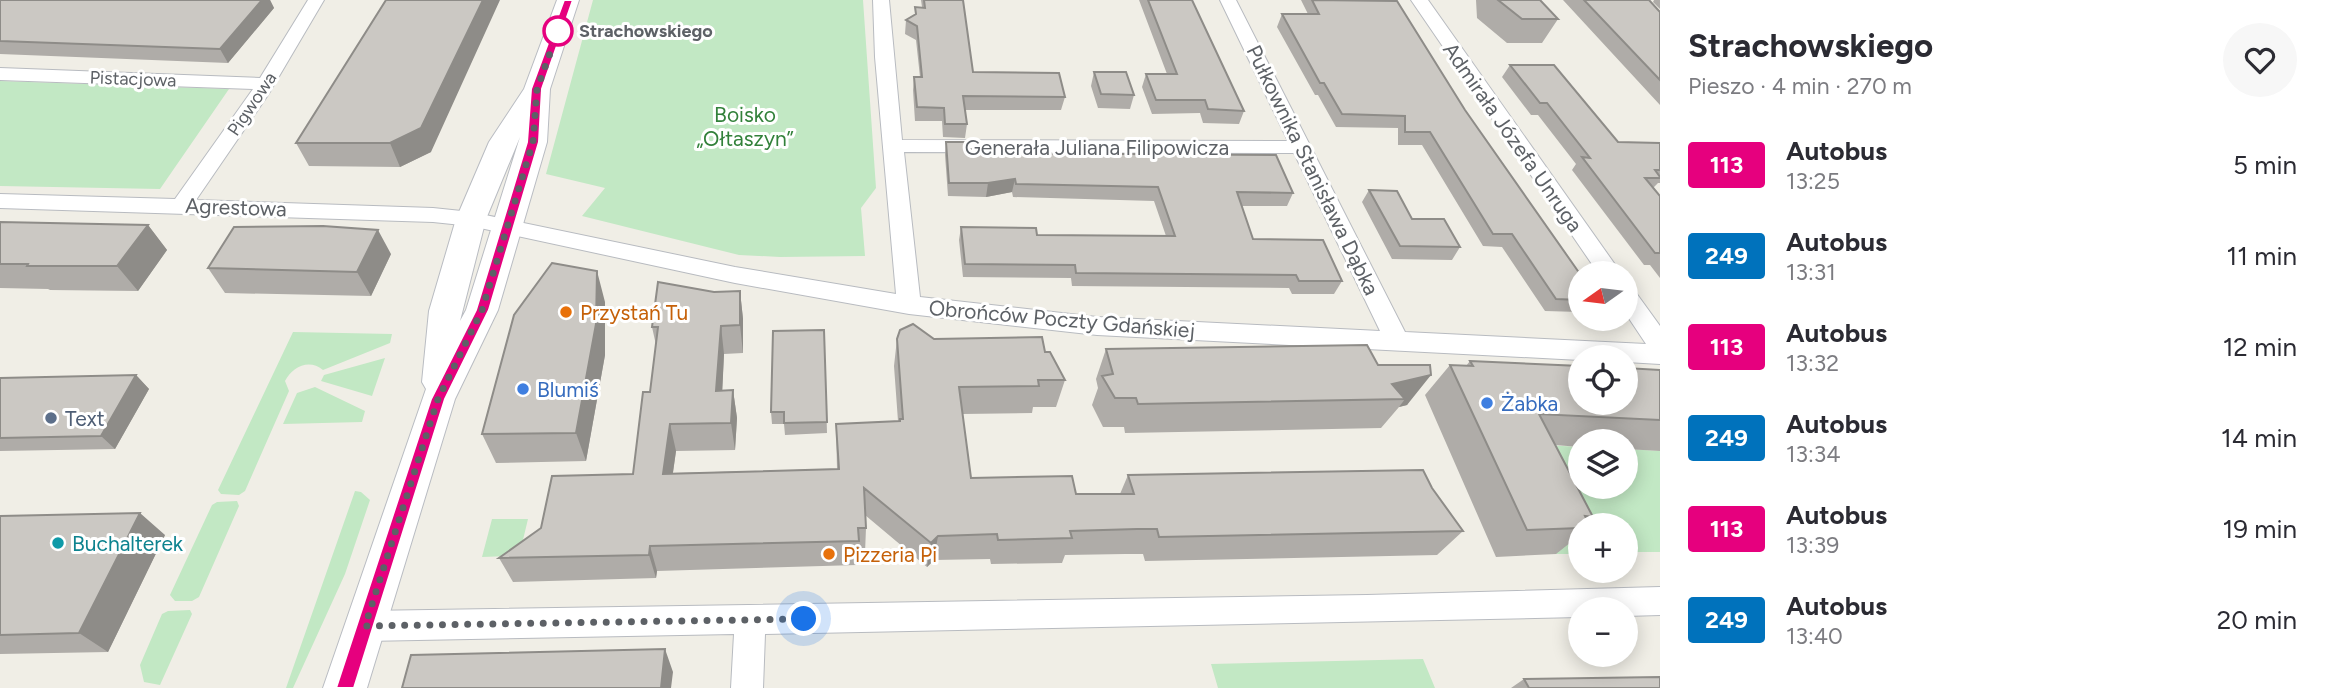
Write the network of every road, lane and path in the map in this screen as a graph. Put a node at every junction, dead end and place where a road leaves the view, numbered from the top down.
1 (316, 0) edge
2 (568, 0) edge
3 (881, 0) edge
4 (1228, 0) edge
5 (1419, 0) edge
6 (0, 74) edge
7 (266, 84) junction
8 (537, 89) junction
9 (894, 146) junction
10 (1300, 147) junction
11 (0, 201) edge
12 (182, 205) junction
13 (471, 219) junction
14 (508, 228) junction
15 (1602, 261) edge
16 (909, 305) junction
17 (1638, 313) edge
18 (1397, 341) junction
19 (1660, 345) edge
20 (1660, 354) edge
21 (438, 399) junction
22 (1660, 601) edge
23 (750, 620) junction
24 (365, 626) junction
25 (345, 688) edge
26 (747, 688) edge

1 - 7 street, Pigwowa
2 - 8 street
3 - 9 street
4 - 10 street, Pułkownika Stanisława Dąbka
5 - 15 street, Admirała Józefa Unruga
6 - 7 street, Pistacjowa
7 - 12 street, Pigwowa
8 - 13 street
8 - 14 street
9 - 10 street, Generała Juliana Filipowicza
9 - 16 street
10 - 18 street, Pułkownika Stanisława Dąbka
11 - 12 street, Agrestowa
12 - 13 street, Agrestowa
13 - 14 street, Obrońców Poczty Gdańskiej
13 - 21 street
14 - 16 street, Obrońców Poczty Gdańskiej
14 - 21 street
16 - 18 street, Obrońców Poczty Gdańskiej
17 - 19 street
18 - 20 street, Obrońców Poczty Gdańskiej
21 - 24 street
22 - 23 street
23 - 24 street
23 - 26 street
24 - 25 street

